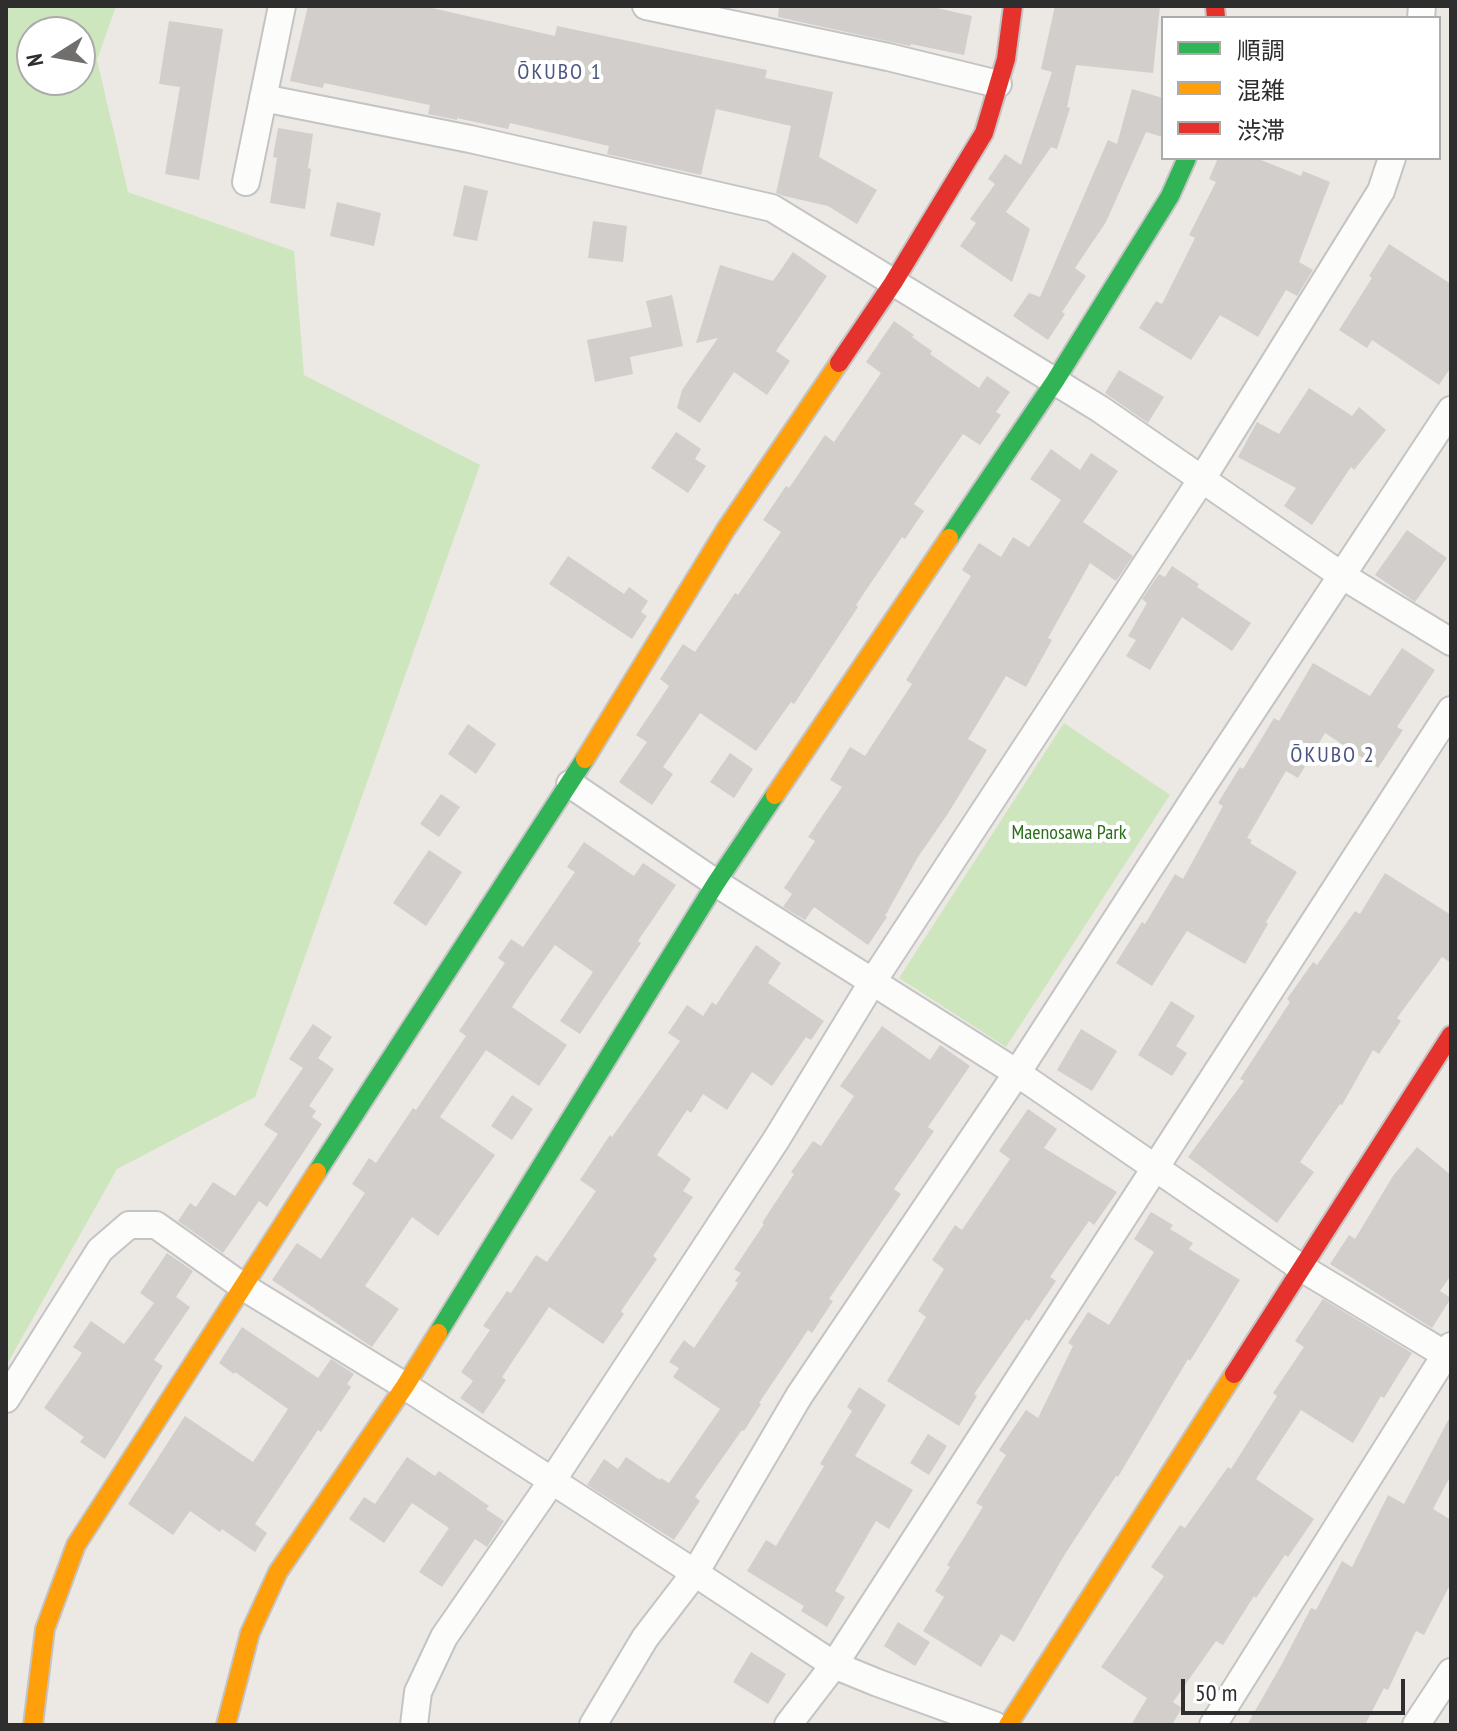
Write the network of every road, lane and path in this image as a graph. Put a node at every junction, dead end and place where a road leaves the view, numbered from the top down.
1 (282, 6) edge
2 (646, 6) edge
3 (1013, 6) edge
4 (998, 84) junction
5 (263, 98) junction
6 (1186, 160) edge
7 (1391, 160) edge
8 (246, 182) dead end
9 (893, 283) junction
10 (1055, 381) junction
11 (1451, 410) edge
12 (1202, 479) junction
13 (1341, 575) junction
14 (1451, 642) edge
15 (1451, 710) edge
16 (570, 784) junction
17 (716, 883) junction
18 (873, 981) junction
19 (1451, 1035) edge
20 (1017, 1073) junction
21 (1156, 1167) junction
22 (1300, 1267) junction
23 (242, 1286) junction
24 (1449, 1353) edge
25 (405, 1386) junction
26 (6, 1399) edge
27 (552, 1481) junction
28 (695, 1573) junction
29 (834, 1665) junction
30 (1451, 1672) edge
31 (33, 1725) edge
32 (226, 1725) edge
33 (414, 1725) edge
34 (593, 1725) edge
35 (788, 1725) edge
36 (994, 1725) edge
37 (1008, 1725) edge
38 (1213, 1725) edge
39 (1416, 1725) edge

1 - 5 street
2 - 4 street
3 - 4 street
4 - 9 street
5 - 8 street
5 - 9 street
6 - 10 street
7 - 12 street
9 - 10 street
9 - 16 street
10 - 12 street
10 - 17 street
11 - 13 street
12 - 13 street
12 - 18 street
13 - 14 street
13 - 20 street
15 - 21 street
16 - 17 street
16 - 23 street
17 - 18 street
17 - 25 street
18 - 20 street
18 - 27 street
19 - 22 street
20 - 21 street
20 - 28 street
21 - 22 street
21 - 29 street
22 - 24 street
22 - 37 street
23 - 25 street
23 - 26 street
23 - 31 street
24 - 38 street
25 - 27 street
25 - 32 street
27 - 28 street
27 - 33 street
28 - 29 street
28 - 34 street
29 - 35 street
29 - 36 street
30 - 39 street

